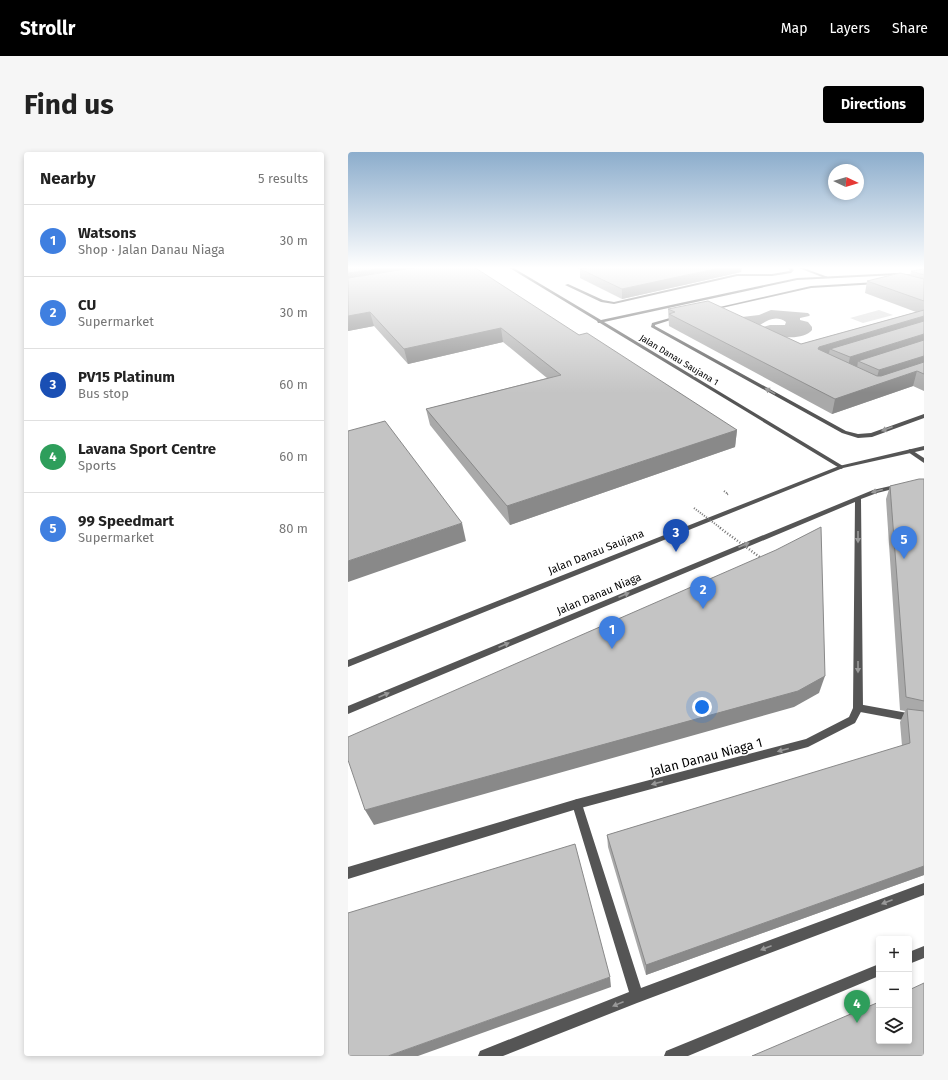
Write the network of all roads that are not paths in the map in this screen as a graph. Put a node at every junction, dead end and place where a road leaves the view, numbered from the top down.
1 (578, 309) edge
2 (657, 309) edge
3 (715, 309) edge
4 (711, 310) edge
5 (688, 315) edge
6 (599, 322) junction
7 (924, 416) edge
8 (924, 448) edge
9 (910, 451) junction
10 (924, 461) edge
11 (840, 467) junction
12 (903, 485) edge
13 (858, 498) junction
14 (348, 664) edge
15 (858, 708) junction
16 (348, 710) edge
17 (924, 720) edge
18 (577, 804) junction
19 (348, 873) edge
20 (924, 889) edge
21 (924, 952) edge
22 (912, 957) edge
23 (876, 971) edge
24 (637, 996) junction
25 (485, 1056) edge
26 (671, 1056) edge

1 - 6 street, Jalan Danau Saujana 1
2 - 6 street
3 - 4 street
7 -> 5 street
6 - 11 street, Jalan Danau Saujana 1
8 - 9 street, Jalan Danau Saujana
9 - 10 street
9 - 11 street, Jalan Danau Saujana
11 - 14 street, Jalan Danau Saujana
12 -> 13 street, Jalan Danau Niaga
13 -> 15 street
16 -> 13 street, Jalan Danau Niaga
15 - 17 street
15 -> 18 street, Jalan Danau Niaga 1
18 - 19 street, Jalan Danau Niaga 1
18 - 24 street
20 -> 24 street
21 - 22 street
23 - 26 street
24 -> 25 street

